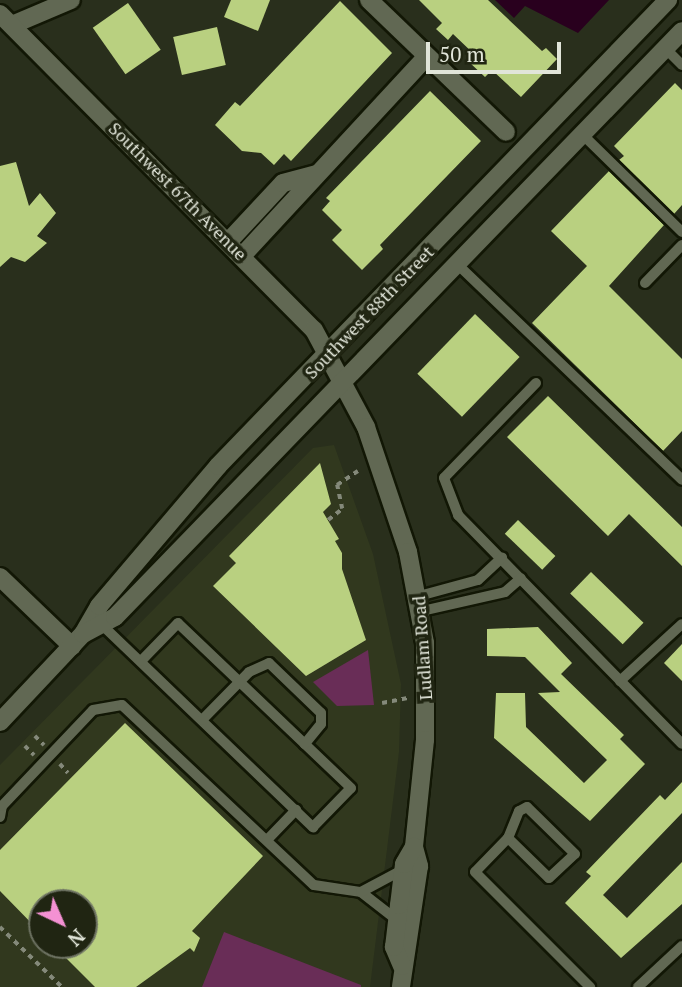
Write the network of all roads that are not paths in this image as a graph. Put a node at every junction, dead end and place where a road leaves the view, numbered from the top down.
1 (71, 0) edge
2 (369, 0) edge
3 (668, 0) edge
4 (6, 20) edge
5 (682, 31) edge
6 (665, 48) junction
7 (427, 56) junction
8 (682, 65) edge
9 (564, 110) junction
10 (506, 132) dead end
11 (582, 134) junction
12 (316, 174) junction
13 (682, 232) edge
14 (229, 241) junction
15 (682, 245) edge
16 (242, 256) junction
17 (456, 263) junction
18 (645, 283) dead end
19 (330, 352) junction
20 (343, 378) junction
21 (536, 383) dead end
22 (682, 480) edge
23 (502, 558) junction
24 (0, 577) edge
25 (521, 578) junction
26 (420, 604) junction
27 (97, 620) junction
28 (682, 624) edge
29 (78, 640) junction
30 (141, 661) junction
31 (620, 681) junction
32 (240, 682) junction
33 (202, 720) junction
34 (0, 723) edge
35 (305, 744) junction
36 (682, 744) edge
37 (1, 806) edge
38 (296, 810) junction
39 (0, 817) edge
40 (508, 838) junction
41 (267, 840) junction
42 (414, 847) junction
43 (403, 869) junction
44 (361, 892) junction
45 (397, 919) junction
46 (682, 946) edge
47 (402, 966) junction
48 (401, 987) edge
49 (590, 987) edge
50 (638, 987) edge

1 - 4 street
2 - 7 street
3 - 9 street, Southwest 88th Street
4 - 14 street, Southwest 67th Avenue
5 - 6 street, Southwest 88th Street
6 - 8 lane
6 - 11 street, Southwest 88th Street
7 - 10 street
7 - 12 street
9 - 11 street
9 - 19 street, Southwest 88th Street
11 - 13 lane
11 - 17 street, Southwest 88th Street
12 - 14 street
12 - 16 street
14 - 16 street, Southwest 67th Avenue
15 - 18 lane
16 - 19 street, Southwest 67th Avenue
17 - 20 street, Southwest 88th Street
17 - 22 lane
19 - 20 street, Southwest 67th Avenue
19 - 27 street, Southwest 88th Street
20 - 26 street, Ludlam Road
20 - 27 street, Southwest 88th Street
21 - 23 lane
23 - 25 lane
23 - 26 lane
24 - 29 street
25 - 26 lane
25 - 31 lane
26 - 42 street, Ludlam Road
27 - 29 street, Southwest 88th Street
27 - 30 lane
28 - 31 lane
29 - 34 street, Southwest 88th Street
30 - 32 lane
30 - 33 lane
31 - 36 lane
32 - 33 lane
32 - 35 lane
32 - 35 lane
33 - 38 lane
35 - 38 lane
37 - 39 lane
37 - 41 lane
38 - 41 lane
40 - 40 lane
40 - 49 lane
41 - 44 lane
42 - 43 street, Ludlam Road
42 - 47 street, Ludlam Road
43 - 44 lane
43 - 45 street, Ludlam Road
44 - 45 lane
45 - 47 street, Ludlam Road
46 - 50 lane
47 - 48 street, Ludlam Road

